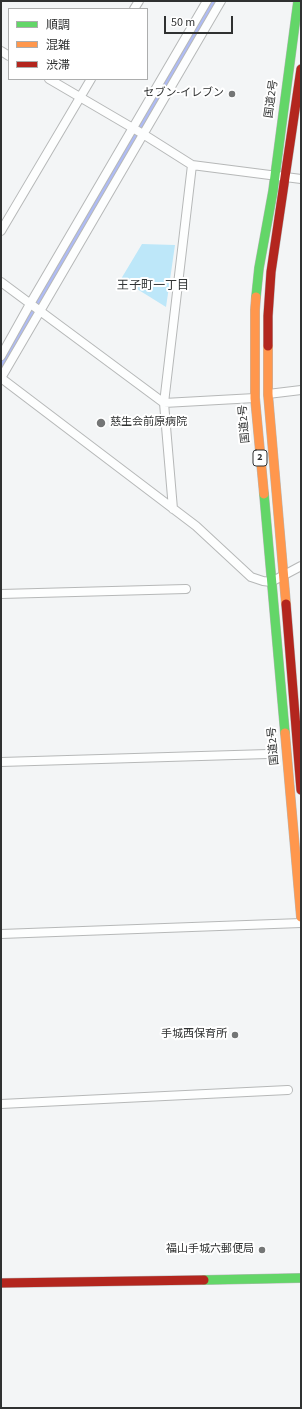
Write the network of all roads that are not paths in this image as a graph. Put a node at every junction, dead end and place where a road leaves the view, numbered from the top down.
1 (207, 1) edge
2 (221, 1) edge
3 (298, 1) edge
4 (301, 69) edge
5 (51, 80) edge
6 (90, 80) edge
7 (80, 97) junction
8 (138, 131) junction
9 (192, 164) junction
10 (275, 176) junction
11 (286, 178) junction
12 (301, 179) edge
13 (1, 231) edge
14 (1, 282) edge
15 (34, 308) junction
16 (1, 356) edge
17 (1, 378) edge
18 (301, 390) edge
19 (268, 394) junction
20 (255, 398) junction
21 (164, 403) junction
22 (173, 509) junction
23 (301, 566) edge
24 (282, 576) junction
25 (271, 582) junction
26 (186, 589) dead end
27 (1, 594) edge
28 (268, 754) dead end
29 (1, 762) edge
30 (300, 770) edge
31 (301, 790) edge
32 (301, 917) edge
33 (301, 923) edge
34 (1, 934) edge
35 (288, 1090) dead end
36 (1, 1104) edge
37 (301, 1278) edge
38 (1, 1283) edge

1 - 8 street
2 - 8 street
3 - 10 main road, 国道2号 / 2
4 - 11 main road, 国道2号 / 2
5 - 7 street
6 - 7 street
7 - 8 street
7 - 13 street
8 - 9 street
8 - 15 street
8 - 15 street
9 - 10 street
9 - 21 street
10 - 11 street
10 - 20 main road, 国道2号 / 2
11 - 12 street
11 - 19 main road, 国道2号 / 2
14 - 15 street
15 - 16 street
15 - 17 street
15 - 21 street
17 - 22 street
18 - 19 street
19 - 24 main road, 国道2号 / 2
20 - 21 street
20 - 25 main road, 国道2号 / 2
21 - 22 street
22 - 25 street
23 - 24 street
24 - 25 street
24 - 30 main road, 国道2号 / 2
25 - 32 main road, 国道2号 / 2
26 - 27 street
28 - 29 street
30 - 31 main road, 国道2号 / 2
33 - 34 street
35 - 36 street
37 - 38 main road

